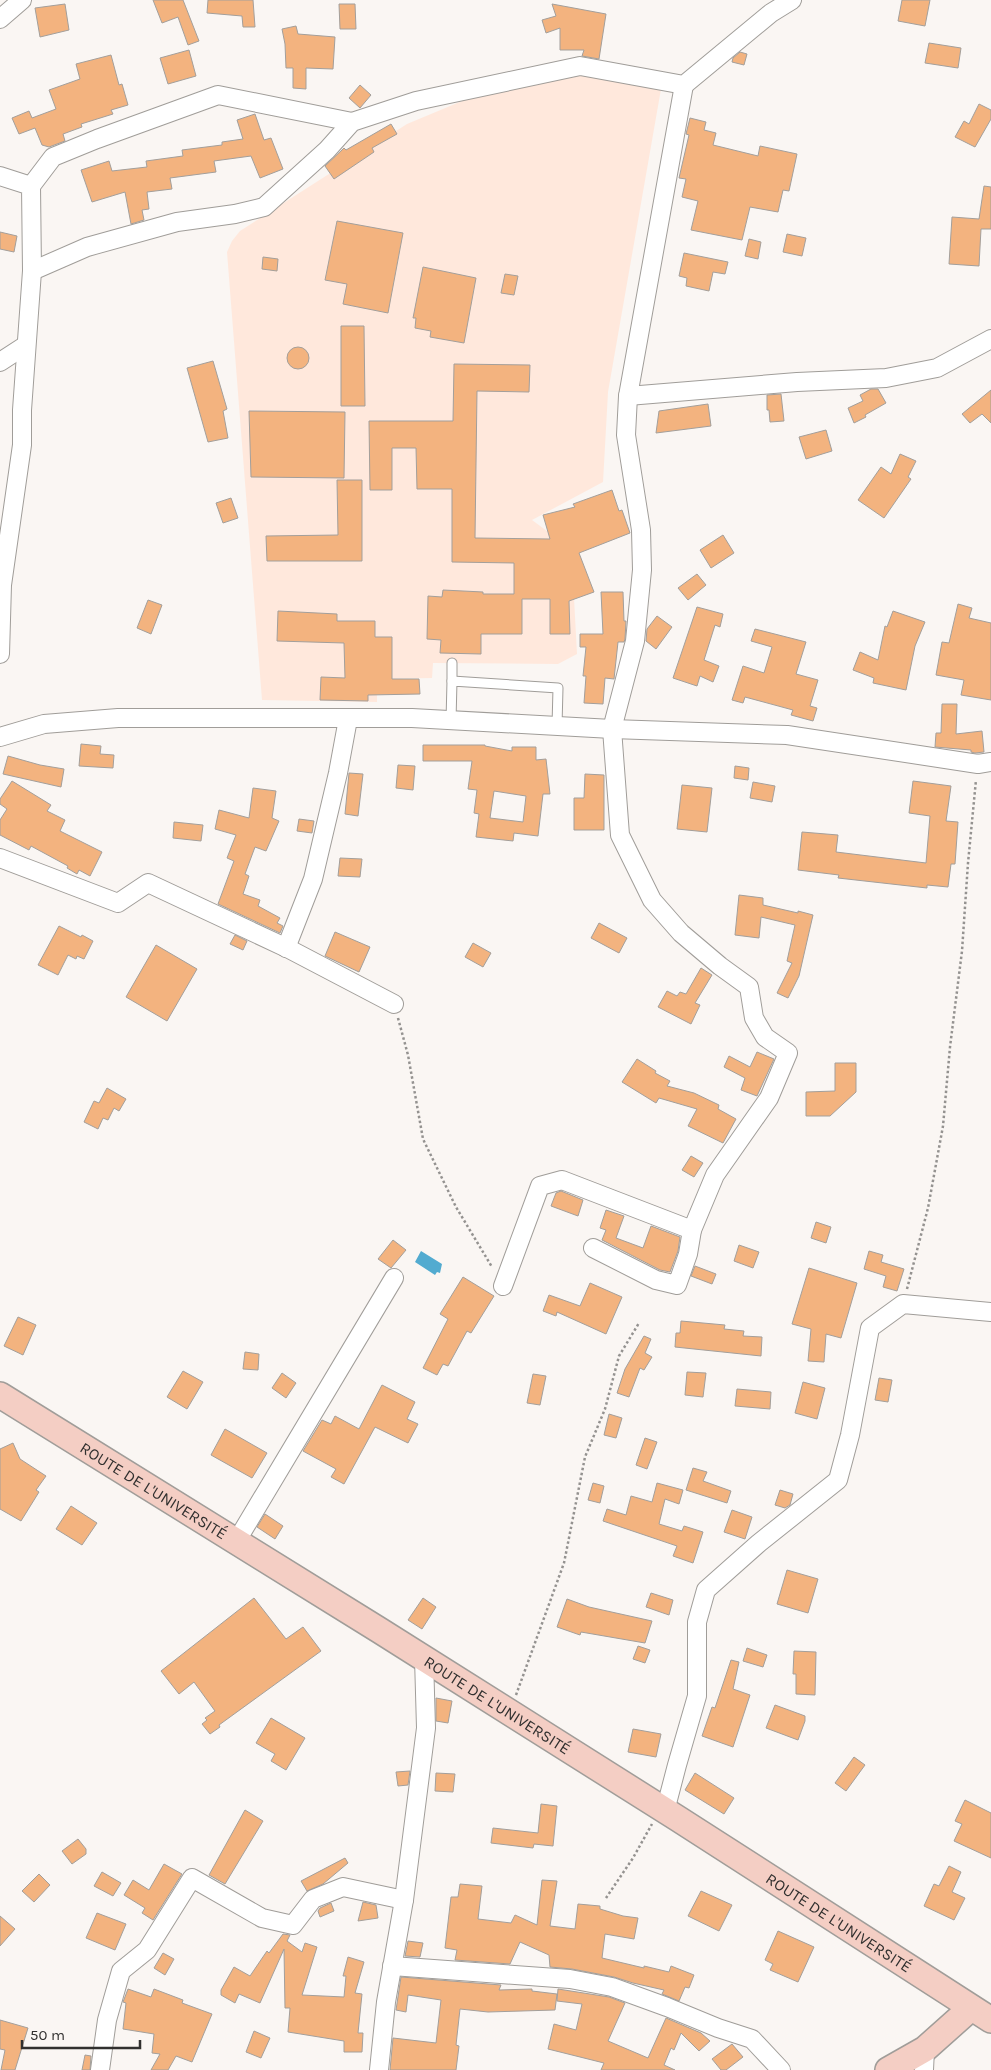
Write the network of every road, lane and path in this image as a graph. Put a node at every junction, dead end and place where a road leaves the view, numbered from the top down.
1 (22, 0) edge
2 (792, 0) edge
3 (0, 19) edge
4 (684, 85) junction
5 (352, 122) junction
6 (0, 176) edge
7 (31, 186) junction
8 (32, 271) junction
9 (991, 339) edge
10 (26, 345) junction
11 (0, 362) edge
12 (628, 396) junction
13 (0, 654) edge
14 (452, 663) dead end
15 (452, 681) junction
16 (348, 719) junction
17 (451, 720) junction
18 (556, 726) junction
19 (612, 729) junction
20 (0, 737) edge
21 (984, 763) edge
22 (0, 858) edge
23 (286, 948) junction
24 (394, 1004) joint
25 (692, 1230) junction
26 (593, 1248) dead end
27 (394, 1278) dead end
28 (503, 1286) joint
29 (903, 1304) junction
30 (991, 1312) edge
31 (640, 1323) dead end
32 (0, 1395) edge
33 (236, 1542) junction
34 (424, 1658) junction
35 (510, 1712) junction
36 (663, 1809) junction
37 (606, 1898) dead end
38 (404, 1900) junction
39 (392, 1966) junction
40 (981, 2014) edge
41 (924, 2060) edge
42 (100, 2070) edge
43 (379, 2070) edge
44 (781, 2070) edge
45 (888, 2070) edge

1 - 3 street
2 - 4 street
4 - 5 street
4 - 12 street
5 - 7 street
5 - 8 street
6 - 7 street
7 - 8 street
8 - 10 street
9 - 12 street
10 - 11 street
10 - 13 street
12 - 19 street
14 - 15 lane
15 - 17 lane
15 - 18 lane
16 - 17 street
16 - 20 street
16 - 23 street
17 - 18 street
18 - 19 street
19 - 21 street
19 - 25 street
21 - 29 path
22 - 23 street
23 - 24 street
24 - 28 path
25 - 26 street
25 - 28 street
27 - 33 street
29 - 30 street
29 - 36 street
31 - 35 path
32 - 33 street, ROUTE DE L'UNIVERSITÉ
33 - 34 street, ROUTE DE L'UNIVERSITÉ
34 - 35 street, ROUTE DE L'UNIVERSITÉ
34 - 38 street
35 - 36 street, ROUTE DE L'UNIVERSITÉ
36 - 37 path
36 - 40 street, ROUTE DE L'UNIVERSITÉ
38 - 39 street
38 - 42 street
39 - 43 street
39 - 44 street
40 - 41 street
41 - 45 street

